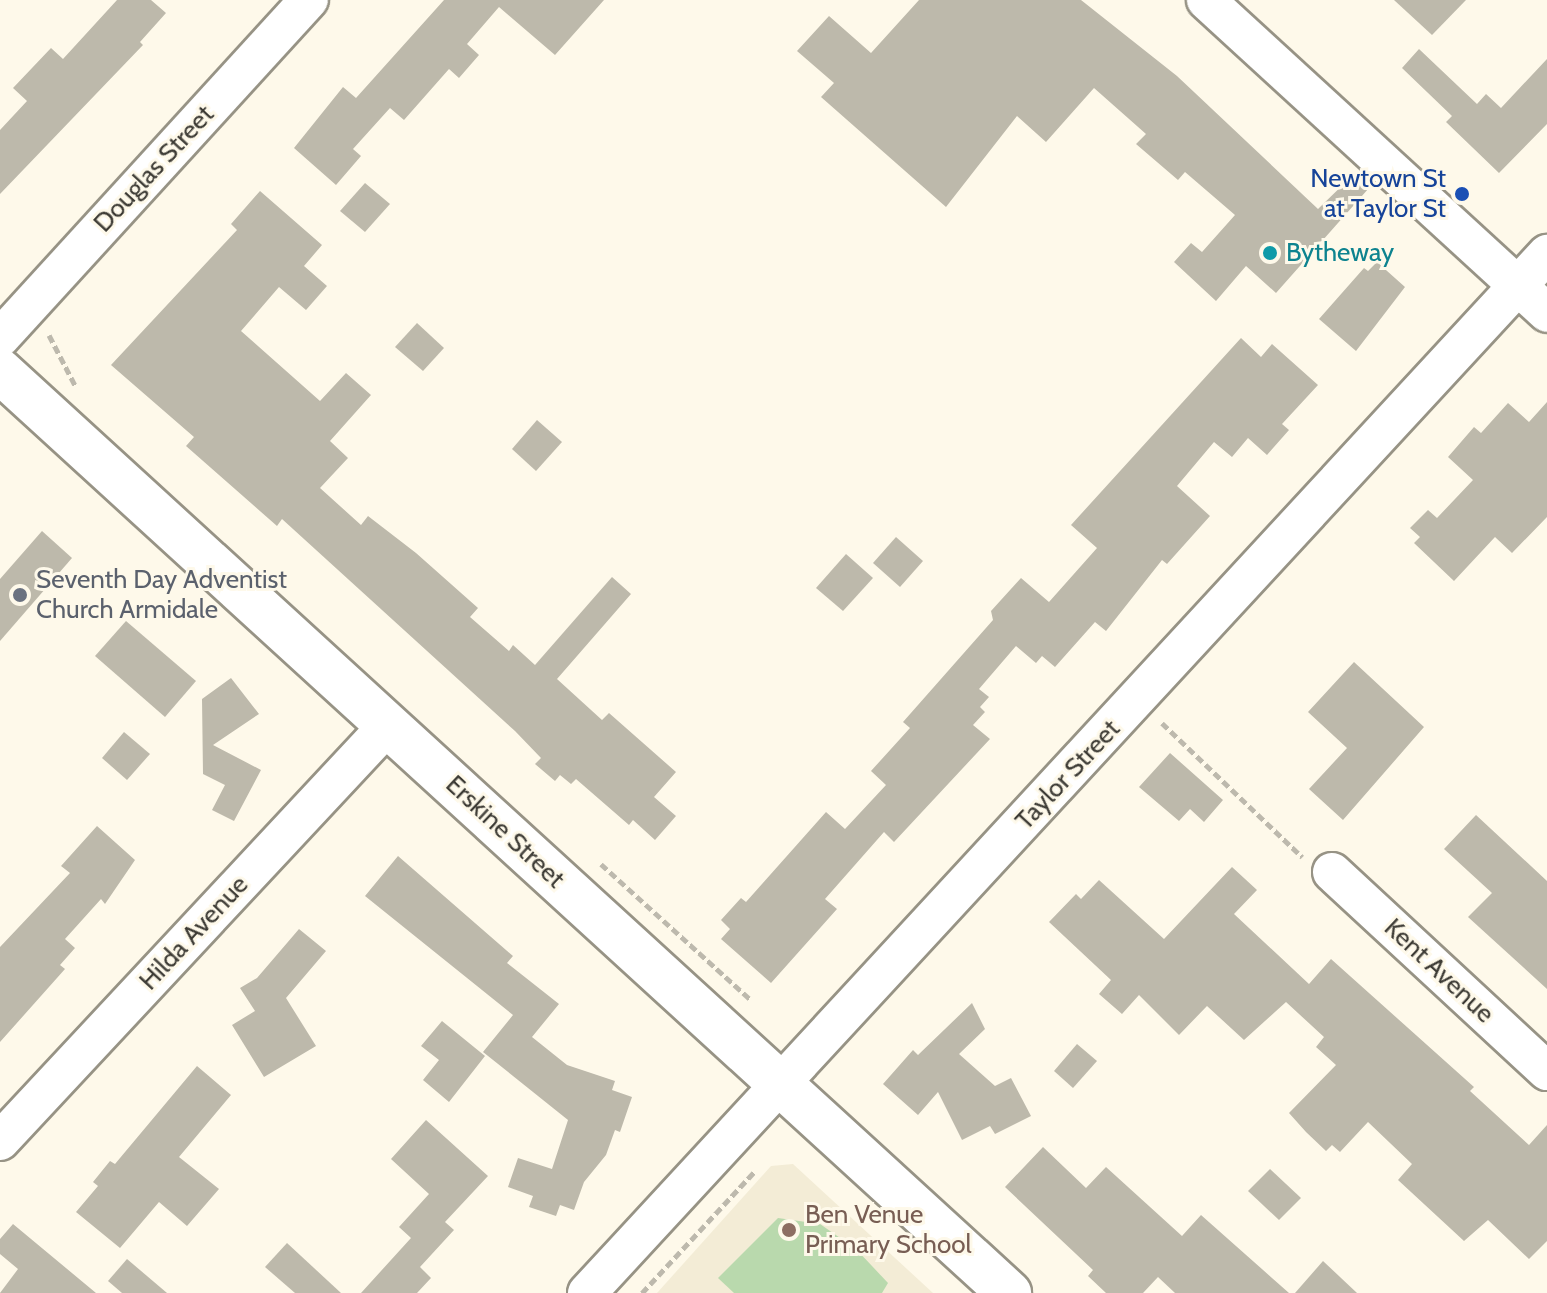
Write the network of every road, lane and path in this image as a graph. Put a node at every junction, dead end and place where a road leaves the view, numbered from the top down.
1 (309, 0) edge
2 (1206, 0) edge
3 (1547, 254) edge
4 (1518, 285) junction
5 (1547, 313) edge
6 (42, 325) dead end
7 (0, 338) edge
8 (0, 371) edge
9 (78, 390) dead end
10 (1158, 720) dead end
11 (389, 724) junction
12 (1315, 863) joint
13 (1547, 1071) edge
14 (780, 1084) junction
15 (0, 1141) edge
16 (754, 1172) dead end
17 (587, 1293) edge
18 (642, 1293) edge
19 (1009, 1293) edge

1 - 7 street, Douglas Street
2 - 4 street
3 - 4 street, Taylor Street
4 - 5 street
4 - 14 street, Taylor Street
6 - 9 path
8 - 11 street, Erskine Street
10 - 12 path
11 - 14 street, Erskine Street
11 - 15 street, Hilda Avenue
12 - 13 street, Kent Avenue
14 - 17 street, Taylor Street
14 - 19 street, Erskine Street
16 - 18 path

